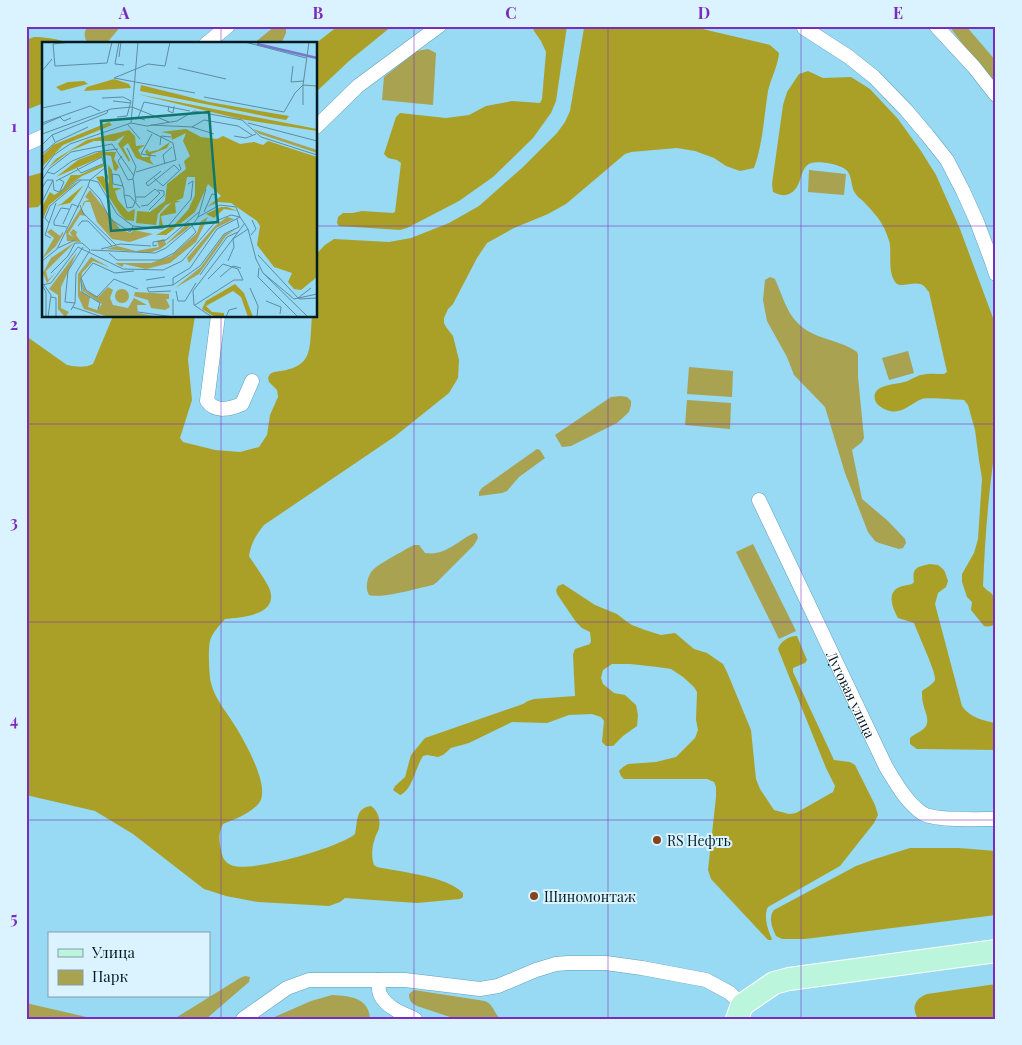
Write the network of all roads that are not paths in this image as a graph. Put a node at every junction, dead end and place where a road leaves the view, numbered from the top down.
1 (228, 26) edge
2 (439, 26) edge
3 (936, 26) edge
4 (801, 27) edge
5 (208, 42) edge
6 (996, 95) edge
7 (318, 125) edge
8 (42, 137) edge
9 (26, 144) edge
10 (996, 274) edge
11 (218, 318) edge
12 (252, 381) dead end
13 (759, 500) dead end
14 (996, 819) edge
15 (996, 951) edge
16 (378, 980) junction
17 (740, 1012) edge
18 (243, 1019) edge
19 (415, 1019) edge

1 - 5 street
2 - 7 street
3 - 6 street
4 - 10 street
8 - 9 street
11 - 12 street
13 - 14 street, Луговая улица
15 - 17 main road
16 - 17 street
16 - 18 street
16 - 19 street

